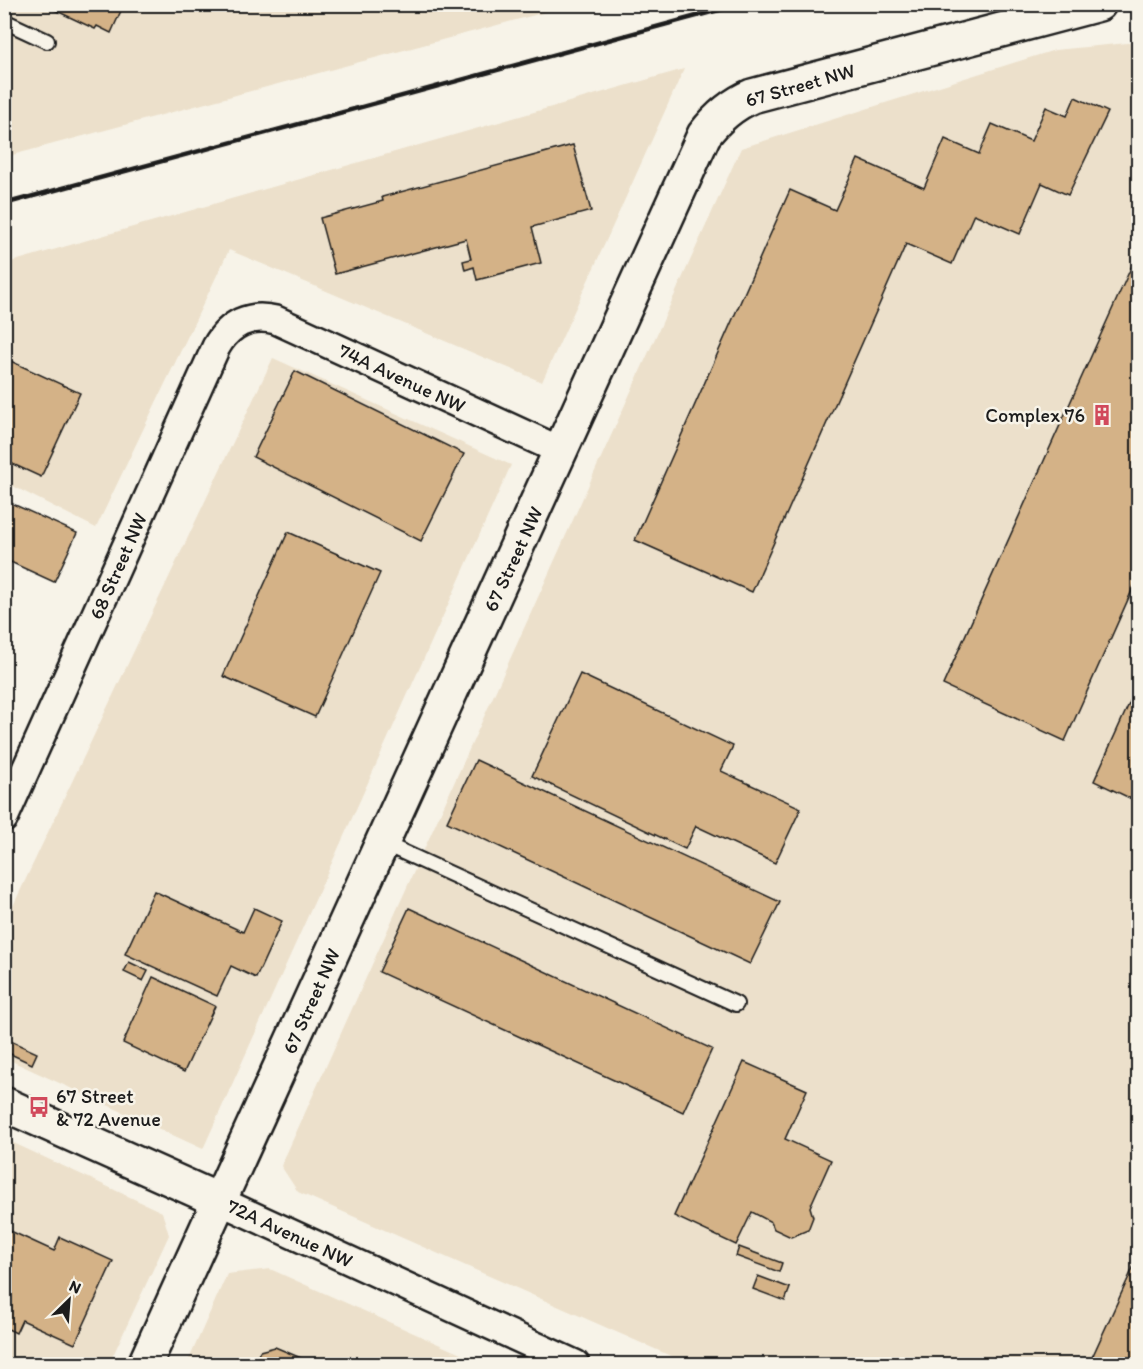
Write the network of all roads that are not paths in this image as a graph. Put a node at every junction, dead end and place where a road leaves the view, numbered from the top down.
1 (1099, 4) edge
2 (4, 21) edge
3 (47, 41) dead end
4 (241, 321) joint
5 (561, 450) junction
6 (4, 818) edge
7 (383, 843) junction
8 (736, 1004) dead end
9 (4, 1104) edge
10 (220, 1201) junction
11 (145, 1365) edge
12 (575, 1365) edge

1 - 5 street, 67 Street NW
2 - 3 lane
4 - 5 street, 74A Avenue NW
4 - 6 street, 68 Street NW
5 - 7 street, 67 Street NW
7 - 8 lane
7 - 10 street, 67 Street NW
9 - 10 street, 72A Avenue NW
10 - 11 street, 67 Street NW
10 - 12 street, 72A Avenue NW

